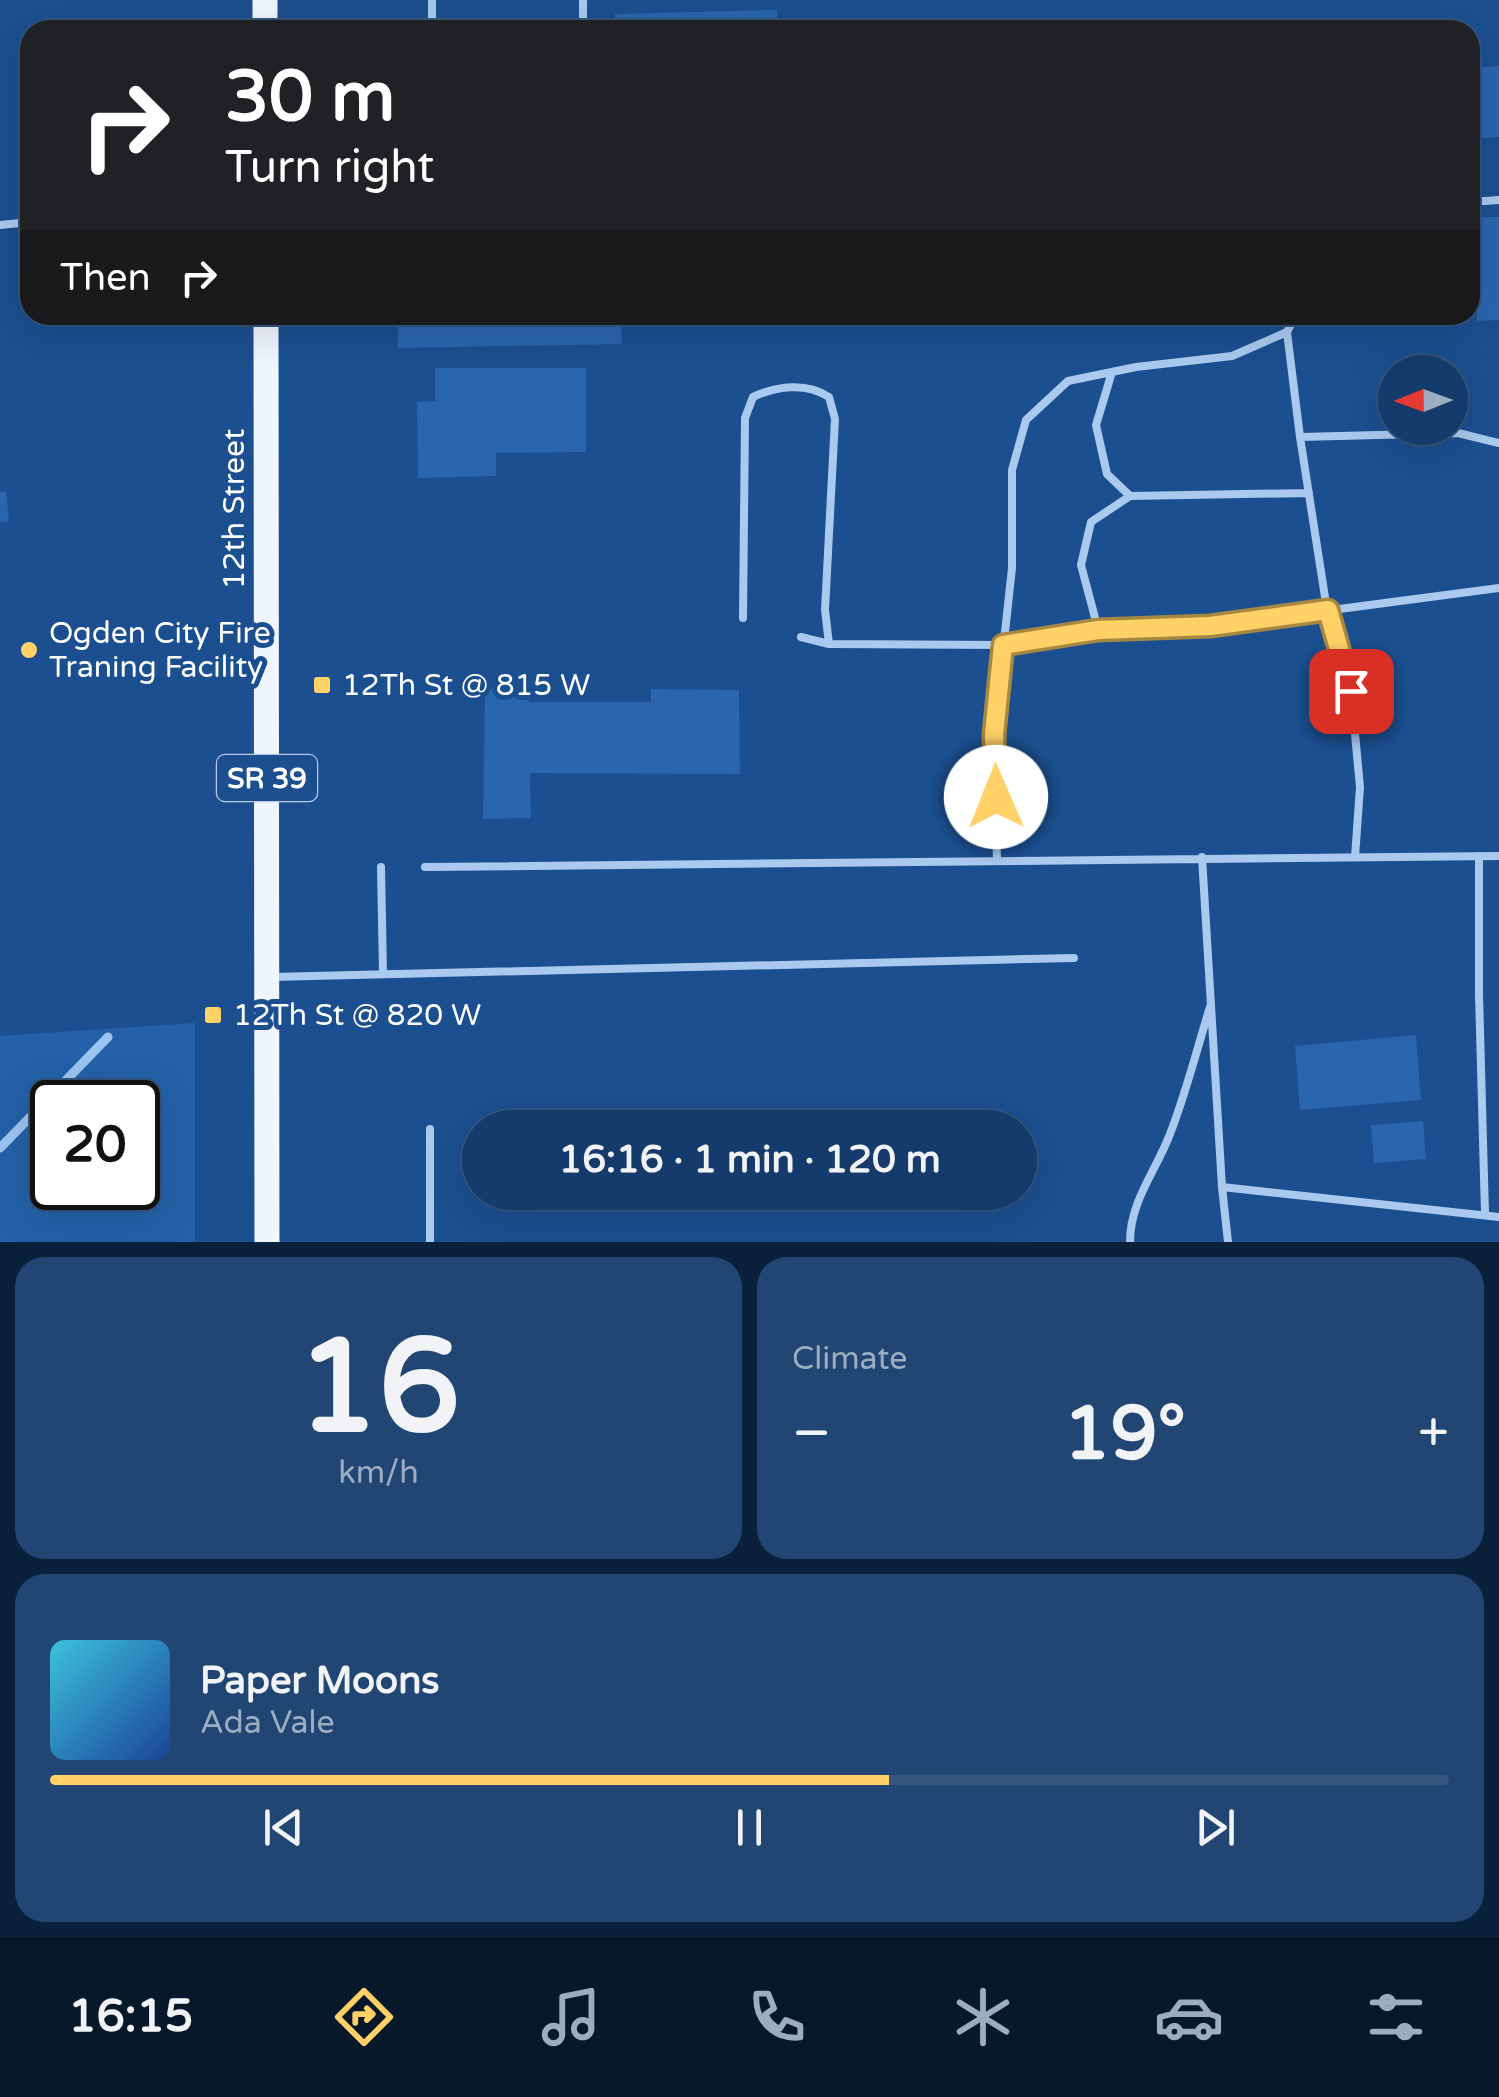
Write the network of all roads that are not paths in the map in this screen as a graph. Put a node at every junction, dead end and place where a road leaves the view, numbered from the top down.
1 (266, 325) edge
2 (1290, 325) edge
3 (1286, 332) junction
4 (1112, 372) junction
5 (1300, 437) junction
6 (1499, 442) edge
7 (1309, 493) junction
8 (1130, 496) junction
9 (1499, 588) edge
10 (1328, 610) junction
11 (743, 618) dead end
12 (1098, 630) junction
13 (801, 637) dead end
14 (830, 644) junction
15 (1003, 645) junction
16 (1355, 856) junction
17 (1479, 856) junction
18 (1499, 856) edge
19 (1202, 857) junction
20 (997, 860) junction
21 (425, 867) dead end
22 (381, 868) dead end
23 (1074, 958) dead end
24 (383, 974) junction
25 (266, 978) junction
26 (1211, 1003) junction
27 (430, 1129) dead end
28 (1222, 1188) junction
29 (1485, 1214) junction
30 (1499, 1217) edge
31 (267, 1242) edge
32 (430, 1242) edge
33 (1130, 1242) edge
34 (1228, 1242) edge

1 - 25 main road, 12th Street / SR 39
2 - 3 lane
3 - 4 lane
3 - 5 lane
4 - 8 lane
4 - 15 lane
5 - 6 lane
5 - 7 lane
7 - 8 lane
7 - 10 lane
8 - 12 lane
9 - 10 lane
10 - 12 lane
10 - 16 lane
11 - 14 lane
12 - 15 lane
13 - 14 lane
14 - 15 lane
15 - 20 lane
16 - 17 lane
16 - 19 lane
17 - 18 lane
17 - 29 lane
19 - 20 lane
19 - 26 lane
20 - 21 lane
22 - 24 lane
23 - 24 lane
24 - 25 lane
25 - 31 main road, 12th Street / SR 39
26 - 28 lane
26 - 33 lane
27 - 32 lane
28 - 29 lane
28 - 34 lane
29 - 30 lane

